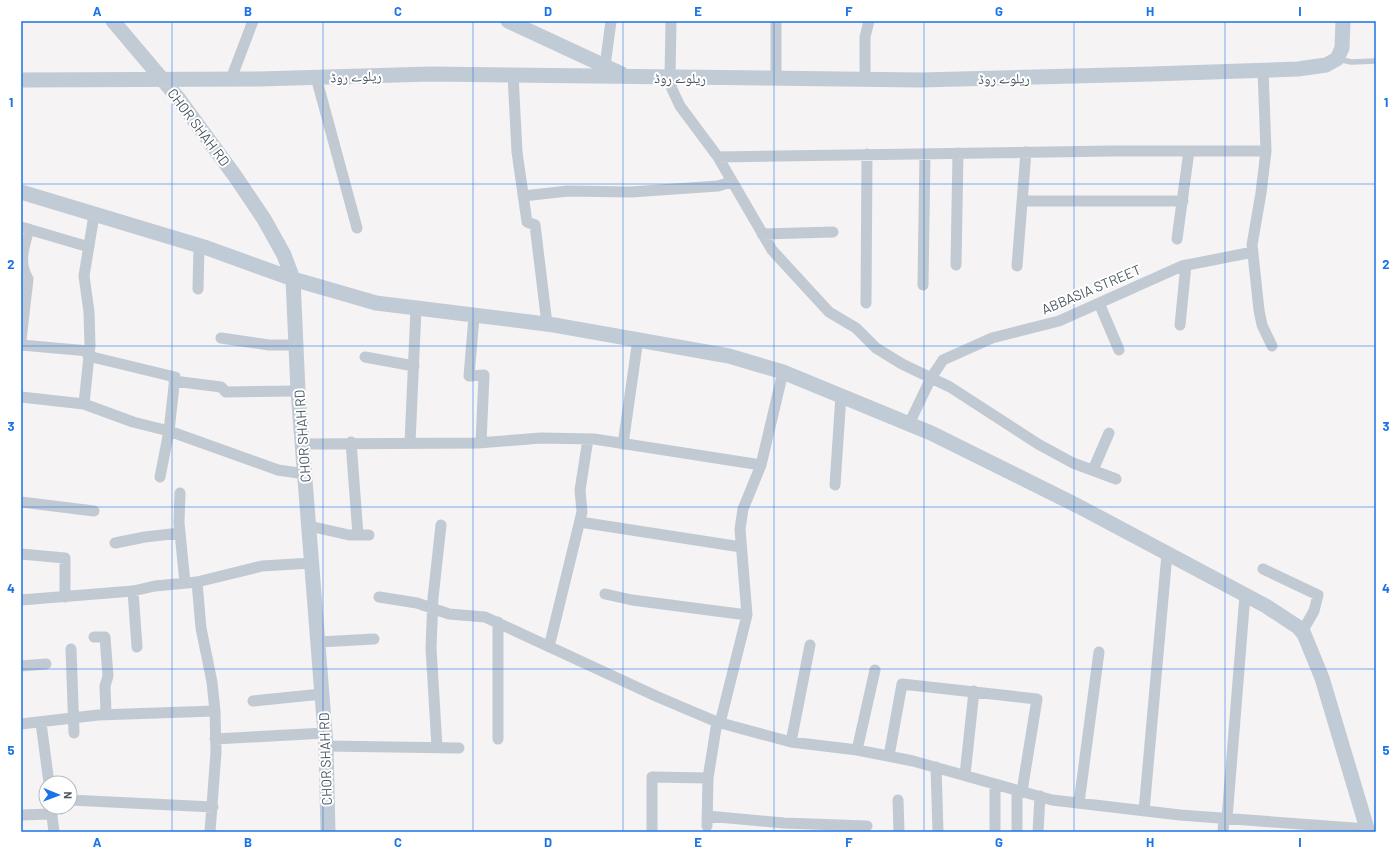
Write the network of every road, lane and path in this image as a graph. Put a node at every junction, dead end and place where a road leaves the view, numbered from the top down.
1 (113, 21) edge
2 (252, 21) edge
3 (508, 21) edge
4 (611, 21) edge
5 (671, 21) edge
6 (776, 21) edge
7 (869, 21) edge
8 (1344, 21) edge
9 (1337, 59) junction
10 (1376, 61) edge
11 (605, 66) junction
12 (1263, 69) junction
13 (513, 75) junction
14 (316, 77) junction
15 (628, 77) junction
16 (670, 77) junction
17 (776, 78) junction
18 (865, 78) junction
19 (162, 79) junction
20 (231, 79) junction
21 (21, 80) edge
22 (1189, 151) junction
23 (1266, 151) junction
24 (1026, 152) junction
25 (958, 153) junction
26 (867, 154) junction
27 (925, 154) junction
28 (718, 157) junction
29 (731, 182) junction
30 (21, 192) edge
31 (523, 196) junction
32 (1022, 201) junction
33 (1183, 201) junction
34 (94, 215) junction
35 (25, 228) edge
36 (358, 228) dead end
37 (833, 232) dead end
38 (762, 234) junction
39 (1177, 239) dead end
40 (199, 246) junction
41 (89, 247) junction
42 (1253, 252) junction
43 (1186, 265) junction
44 (956, 266) dead end
45 (1017, 266) dead end
46 (293, 279) junction
47 (922, 285) dead end
48 (198, 289) dead end
49 (866, 303) dead end
50 (1099, 303) junction
51 (416, 309) junction
52 (23, 315) edge
53 (474, 317) junction
54 (547, 324) junction
55 (1180, 324) dead end
56 (221, 338) dead end
57 (638, 339) junction
58 (21, 340) edge
59 (21, 345) edge
60 (297, 345) junction
61 (1272, 346) dead end
62 (1119, 350) dead end
63 (89, 354) junction
64 (365, 357) dead end
65 (414, 366) junction
66 (783, 372) junction
67 (931, 378) junction
68 (174, 381) junction
69 (298, 391) junction
70 (841, 395) junction
71 (21, 397) edge
72 (84, 404) junction
73 (909, 424) junction
74 (168, 431) junction
75 (1110, 433) dead end
76 (588, 439) junction
77 (351, 442) junction
78 (410, 443) junction
79 (481, 443) junction
80 (303, 444) junction
81 (623, 444) junction
82 (760, 465) junction
83 (1093, 470) junction
84 (305, 474) junction
85 (160, 477) dead end
86 (1116, 479) dead end
87 (835, 485) dead end
88 (180, 493) dead end
89 (21, 502) edge
90 (94, 511) dead end
91 (580, 522) junction
92 (441, 525) dead end
93 (309, 526) junction
94 (180, 533) junction
95 (115, 543) dead end
96 (741, 547) junction
97 (21, 554) edge
98 (1167, 554) junction
99 (312, 563) junction
100 (1263, 569) dead end
101 (197, 582) junction
102 (185, 583) junction
103 (133, 591) junction
104 (605, 594) dead end
105 (1245, 595) junction
106 (66, 597) junction
107 (379, 597) dead end
108 (21, 600) edge
109 (432, 609) junction
110 (747, 615) junction
111 (498, 622) junction
112 (1302, 632) junction
113 (94, 637) dead end
114 (374, 640) dead end
115 (319, 642) junction
116 (810, 645) dead end
117 (137, 647) dead end
118 (549, 647) junction
119 (71, 649) dead end
120 (1099, 652) dead end
121 (46, 664) dead end
122 (21, 666) edge
123 (875, 670) dead end
124 (974, 691) junction
125 (322, 694) junction
126 (253, 700) dead end
127 (215, 710) junction
128 (106, 714) junction
129 (73, 718) junction
130 (718, 722) junction
131 (41, 723) junction
132 (21, 724) edge
133 (74, 733) dead end
134 (216, 738) junction
135 (326, 739) junction
136 (498, 739) dead end
137 (791, 742) junction
138 (437, 747) junction
139 (460, 748) dead end
140 (857, 750) junction
141 (889, 756) junction
142 (936, 767) junction
143 (48, 775) edge
144 (964, 775) junction
145 (708, 778) junction
146 (995, 784) junction
147 (1019, 791) junction
148 (1040, 796) junction
149 (78, 800) edge
150 (898, 800) dead end
151 (1079, 803) junction
152 (213, 807) junction
153 (1144, 811) junction
154 (38, 813) edge
155 (21, 815) edge
156 (52, 815) edge
157 (1225, 818) junction
158 (867, 826) dead end
159 (798, 828) edge
160 (1292, 828) edge
161 (1368, 831) edge
162 (54, 832) edge
163 (210, 832) edge
164 (328, 832) edge
165 (652, 832) edge
166 (899, 832) edge
167 (938, 832) edge
168 (996, 832) edge
169 (1017, 832) edge
170 (1038, 832) edge
171 (1223, 832) edge

1 - 19 street, CHOR SHAH RD
2 - 20 street
3 - 11 street
4 - 11 street
5 - 16 street
6 - 17 street
7 - 18 street
8 - 9 street
9 - 10 lane, ریلوے روڈ
9 - 12 street, ریلوے روڈ
11 - 15 street
12 - 18 street, ریلوے روڈ
12 - 23 street
13 - 14 street, ریلوے روڈ
13 - 15 street, ریلوے روڈ
13 - 31 street
14 - 20 street, ریلوے روڈ
14 - 36 street
15 - 16 street, ریلوے روڈ
16 - 17 street, ریلوے روڈ
16 - 28 street
17 - 18 street, ریلوے روڈ
19 - 20 street, ریلوے روڈ
19 - 21 street, ریلوے روڈ
19 - 46 street, CHOR SHAH RD
22 - 23 street
22 - 24 street
22 - 33 street
23 - 42 street
24 - 25 street
24 - 32 street
25 - 27 street
25 - 44 street
26 - 27 street
26 - 28 street
26 - 49 street
27 - 47 street
28 - 29 street
29 - 31 street
29 - 38 street
30 - 34 street
31 - 54 street
32 - 33 street
32 - 45 street
33 - 39 street
34 - 40 street
34 - 41 street
35 - 41 street
35 - 52 street
37 - 38 street
38 - 67 street
40 - 46 street
40 - 48 street
41 - 63 street
42 - 43 street, ABBASIA STREET
42 - 61 street
43 - 50 street, ABBASIA STREET
43 - 55 street
46 - 51 street
46 - 60 street, CHOR SHAH RD
50 - 62 street
50 - 67 street, ABBASIA STREET
51 - 53 street
51 - 65 street
52 - 58 street
53 - 54 street
53 - 79 street
54 - 57 street
56 - 60 street
57 - 66 street
57 - 81 street
59 - 63 street
60 - 69 street, CHOR SHAH RD
63 - 68 street
63 - 72 street
64 - 65 street
65 - 78 street
66 - 70 street
66 - 82 street
67 - 73 street, ABBASIA STREET
67 - 83 street
68 - 69 street
68 - 74 street
69 - 80 street, CHOR SHAH RD
70 - 73 street
70 - 87 street
71 - 72 street
72 - 74 street
73 - 98 street
74 - 84 street
74 - 85 street
75 - 83 street
76 - 79 street
76 - 81 street
76 - 91 street
77 - 78 street
77 - 80 street
77 - 93 street
78 - 79 street
80 - 84 street, CHOR SHAH RD
81 - 82 street
82 - 96 street
83 - 86 street
84 - 93 street, CHOR SHAH RD
88 - 94 street
89 - 90 street
91 - 96 street
91 - 118 street
92 - 109 street
93 - 99 street, CHOR SHAH RD
94 - 95 street
94 - 102 street
96 - 110 street
97 - 106 street
98 - 105 street
98 - 153 street
99 - 101 street
99 - 115 street, CHOR SHAH RD
100 - 112 street
101 - 102 street
101 - 127 street
102 - 103 street
103 - 106 street
103 - 117 street
104 - 110 street
105 - 112 street
105 - 157 street
106 - 108 street
107 - 109 street
109 - 111 street
109 - 138 street
110 - 130 street
111 - 118 street
111 - 136 street
112 - 161 street
113 - 128 street
114 - 115 street
115 - 125 street, CHOR SHAH RD
116 - 137 street
118 - 130 street
119 - 129 street
120 - 151 street
121 - 122 street
123 - 140 street
124 - 141 street
124 - 144 street
124 - 147 street
125 - 126 street
125 - 135 street, CHOR SHAH RD
127 - 128 street
127 - 134 street
128 - 129 street
129 - 131 street
129 - 133 street
130 - 137 street
130 - 145 street
131 - 132 street
131 - 143 street
134 - 135 street
134 - 152 street
135 - 138 street
135 - 164 street, CHOR SHAH RD
137 - 140 street
138 - 139 street
140 - 141 street
141 - 142 street
142 - 144 street
142 - 167 street
144 - 146 street
145 - 159 street
145 - 165 street
146 - 147 street
146 - 168 street
147 - 148 street
147 - 169 street
148 - 151 street
148 - 170 street
149 - 152 street
150 - 166 street
151 - 153 street
152 - 163 street
153 - 157 street
154 - 155 street
156 - 162 street
157 - 160 street
157 - 171 street
158 - 159 street
160 - 161 street

